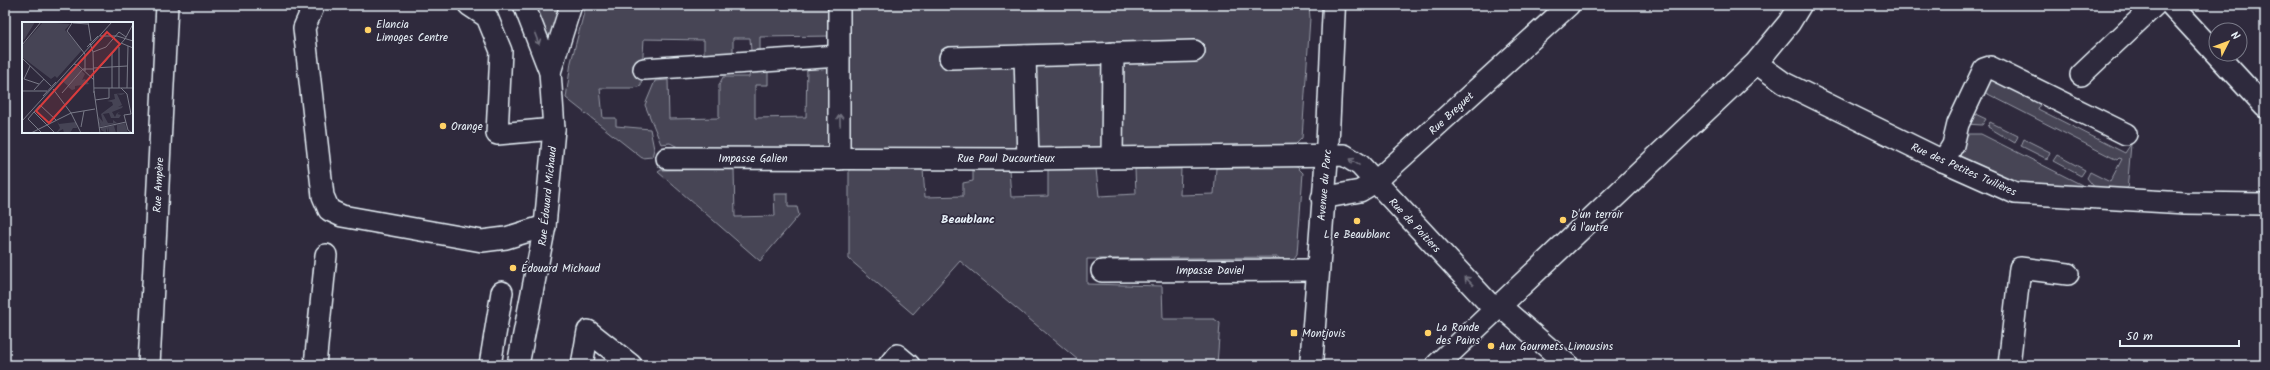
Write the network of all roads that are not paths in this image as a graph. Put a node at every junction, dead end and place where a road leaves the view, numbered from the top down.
1 (167, 5) edge
2 (314, 5) edge
3 (469, 5) edge
4 (524, 5) edge
5 (571, 5) edge
6 (839, 5) edge
7 (1334, 5) edge
8 (1569, 5) edge
9 (2155, 5) edge
10 (2171, 5) edge
11 (1800, 8) edge
12 (1194, 51) dead end
13 (1113, 53) junction
14 (839, 56) junction
15 (1025, 56) junction
16 (950, 58) dead end
17 (1756, 63) junction
18 (644, 69) dead end
19 (550, 72) junction
20 (2081, 75) dead end
21 (2265, 107) edge
22 (554, 129) junction
23 (2126, 134) dead end
24 (1326, 154) junction
25 (1112, 157) junction
26 (667, 158) dead end
27 (839, 159) junction
28 (1028, 159) junction
29 (1944, 161) junction
30 (1375, 182) junction
31 (1322, 198) junction
32 (2265, 204) edge
33 (545, 226) junction
34 (326, 255) dead end
35 (1318, 270) junction
36 (1102, 271) dead end
37 (2068, 274) dead end
38 (502, 292) dead end
39 (1497, 308) junction
40 (149, 365) edge
41 (315, 365) edge
42 (490, 365) edge
43 (518, 365) edge
44 (582, 365) edge
45 (631, 365) edge
46 (889, 365) edge
47 (909, 365) edge
48 (1311, 365) edge
49 (1437, 365) edge
50 (1568, 365) edge
51 (2009, 365) edge

1 - 40 street, Rue Ampère
2 - 33 street
3 - 22 street
4 -> 19 street, Rue Édouard Michaud
5 - 19 street, Rue Édouard Michaud
6 - 14 street
7 - 24 main road, Avenue du Parc
8 - 30 street, Rue Breguet
9 - 20 street
10 - 21 street
11 - 17 main road
12 - 13 street
13 - 15 street
13 - 25 street
14 - 18 street
27 -> 14 street
15 - 16 street
15 - 28 street
17 - 29 street, Rue des Petites Tuilières
17 - 39 main road
19 - 22 street, Rue Édouard Michaud
22 - 33 street, Rue Édouard Michaud
23 - 29 street
24 - 25 street, Rue Paul Ducourtieux
30 -> 24 street, Rue de Poitiers
24 - 31 main road, Avenue du Parc
25 - 28 street, Rue Paul Ducourtieux
26 - 27 street, Impasse Galien
27 - 28 street, Rue Paul Ducourtieux
29 - 32 street, Rue des Petites Tuilières
30 - 31 street, Rue Breguet
39 -> 30 street, Rue de Poitiers
31 - 35 main road, Avenue du Parc
33 - 43 street, Rue Édouard Michaud
34 - 41 street
35 - 36 street, Impasse Daviel
35 - 48 main road, Avenue du Parc
37 - 51 street
38 - 42 street
39 - 49 main road
39 - 50 street, Rue de Poitiers
44 - 45 street
46 - 47 street

